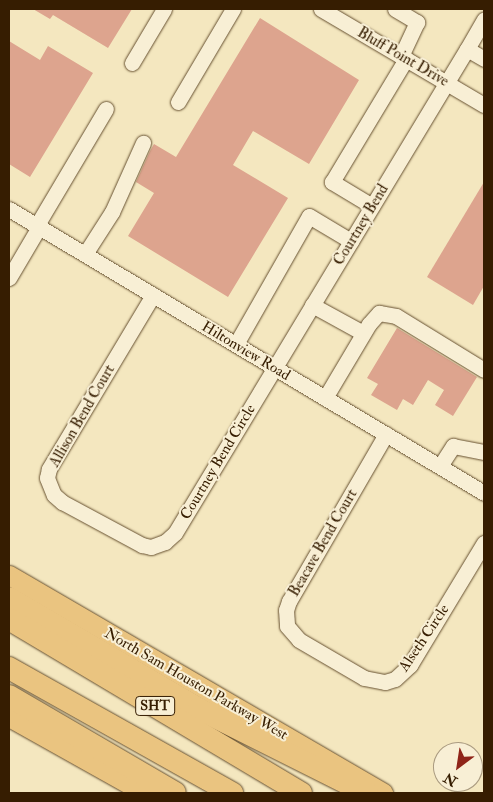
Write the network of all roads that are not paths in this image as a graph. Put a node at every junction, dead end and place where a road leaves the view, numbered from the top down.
1 (164, 9) edge
2 (233, 9) edge
3 (321, 9) edge
4 (395, 9) edge
5 (484, 18) edge
6 (467, 49) junction
7 (404, 57) junction
8 (484, 59) edge
9 (132, 63) dead end
10 (447, 82) junction
11 (178, 102) dead end
12 (484, 105) edge
13 (106, 109) dead end
14 (143, 143) dead end
15 (372, 206) junction
16 (9, 209) edge
17 (38, 226) junction
18 (352, 241) junction
19 (85, 254) junction
20 (9, 278) edge
21 (153, 295) junction
22 (312, 305) junction
23 (363, 333) junction
24 (236, 344) junction
25 (275, 368) junction
26 (484, 370) edge
27 (325, 398) junction
28 (386, 434) junction
29 (484, 452) edge
30 (440, 466) junction
31 (484, 493) edge
32 (484, 543) edge
33 (152, 547) joint
34 (9, 575) edge
35 (9, 598) edge
36 (9, 619) edge
37 (337, 662) joint
38 (9, 668) edge
39 (9, 696) edge
40 (9, 717) edge
41 (145, 793) edge
42 (175, 793) edge
43 (232, 793) edge
44 (301, 793) edge
45 (367, 793) edge
46 (383, 793) edge

1 - 9 street
2 - 11 street
3 - 7 street, Bluff Point Drive
4 - 7 street
5 - 6 street, Courtney Bend
6 - 8 street
6 - 10 street, Courtney Bend
7 - 10 street, Bluff Point Drive
7 - 15 street
10 - 12 street, Bluff Point Drive
10 - 15 street, Courtney Bend
13 - 17 street
14 - 19 street
15 - 18 street, Courtney Bend
16 - 17 street, Hiltonview Road
17 - 19 street, Hiltonview Road
17 - 20 street
18 - 22 street, Courtney Bend
18 - 24 street
19 - 21 street, Hiltonview Road
21 - 24 street, Hiltonview Road
21 - 33 street, Allison Bend Court
22 - 23 street
22 - 25 street, Courtney Bend
23 - 26 street
23 - 27 street
24 - 25 street, Hiltonview Road
25 - 27 street, Hiltonview Road
25 - 33 street, Courtney Bend Circle
27 - 28 street, Hiltonview Road
28 - 30 street, Hiltonview Road
28 - 37 street, Beacave Bend Court
29 - 30 street
30 - 31 street, Hiltonview Road
32 - 37 street, Alseth Circle
34 - 46 main road, North Sam Houston Parkway West
35 - 45 highway
36 - 44 highway, SHT
38 - 43 highway, SHT
39 - 42 highway
40 - 41 main road

